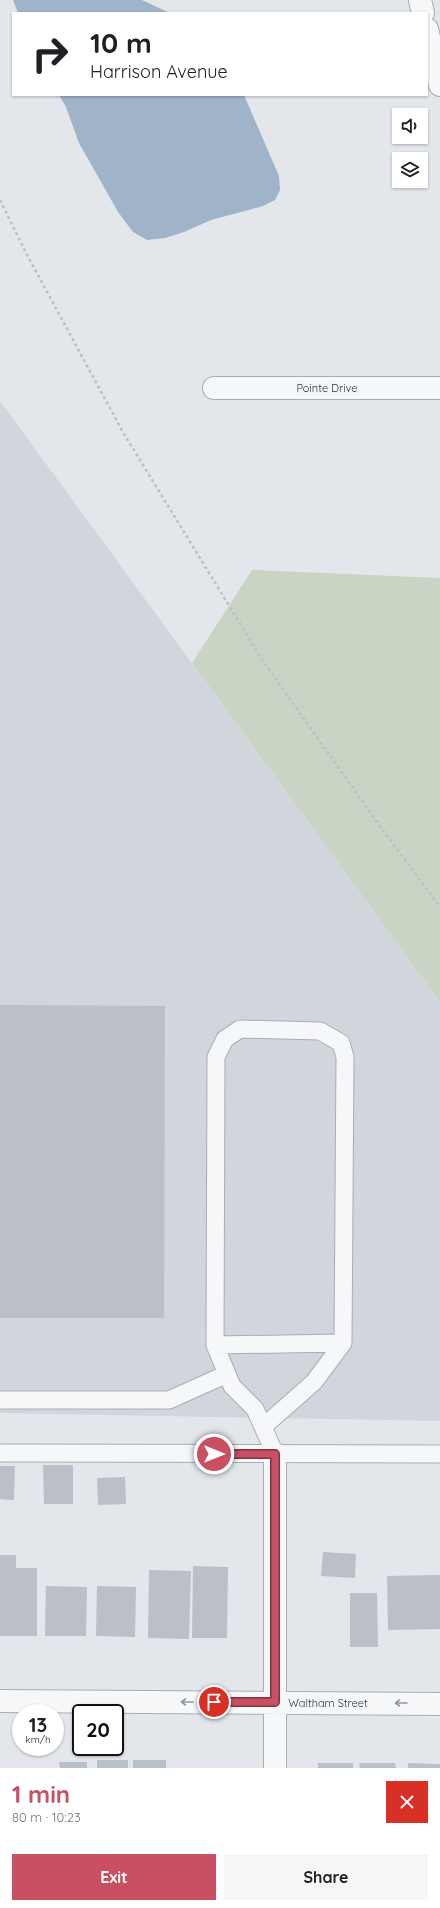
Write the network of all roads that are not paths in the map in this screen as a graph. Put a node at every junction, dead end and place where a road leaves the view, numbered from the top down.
1 (420, 0) edge
2 (423, 12) edge
3 (428, 33) edge
4 (440, 85) edge
5 (214, 388) dead end
6 (440, 388) edge
7 (343, 1343) junction
8 (215, 1345) junction
9 (227, 1374) junction
10 (0, 1400) edge
11 (263, 1427) junction
12 (0, 1453) edge
13 (275, 1454) junction
14 (440, 1454) edge
15 (0, 1701) edge
16 (275, 1702) junction
17 (440, 1704) edge
18 (275, 1768) edge

1 - 2 street
3 - 4 street
5 - 6 street, Pointe Drive
7 - 8 lane
7 - 8 lane
7 - 11 lane
8 - 9 lane
9 - 10 lane
9 - 11 lane
11 - 13 lane
12 - 13 lane
13 - 14 lane
13 - 16 street
16 -> 15 street, Waltham Street
17 -> 16 street, Waltham Street
16 - 18 street

